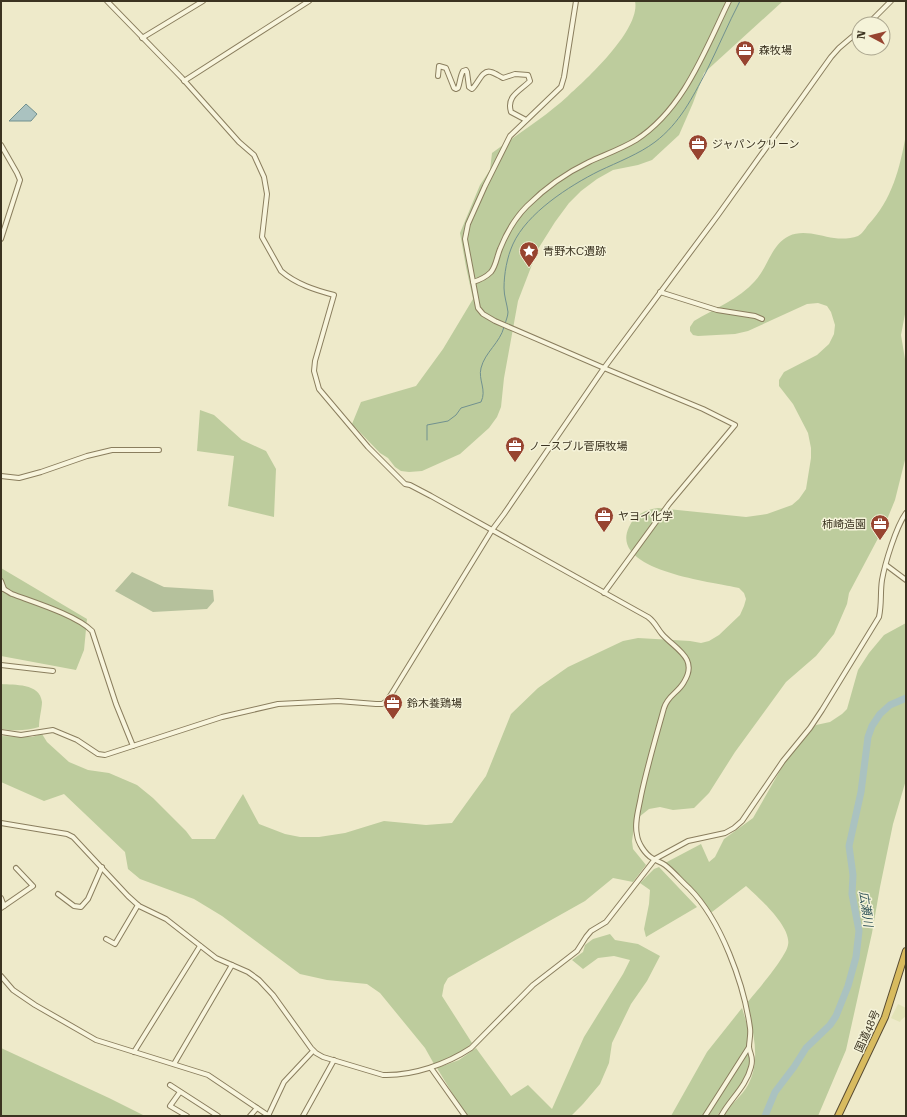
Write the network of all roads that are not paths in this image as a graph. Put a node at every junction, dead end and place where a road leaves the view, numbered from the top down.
1 (107, 1) edge
2 (203, 1) edge
3 (309, 1) edge
4 (576, 1) edge
5 (729, 1) edge
6 (892, 1) edge
7 (876, 16) edge
8 (142, 38) junction
9 (851, 38) edge
10 (438, 76) dead end
11 (184, 81) junction
12 (526, 120) junction
13 (1, 145) edge
14 (1, 239) edge
15 (473, 282) junction
16 (660, 292) junction
17 (762, 320) dead end
18 (604, 368) junction
19 (159, 450) dead end
20 (1, 476) edge
21 (906, 513) edge
22 (492, 530) junction
23 (886, 565) junction
24 (906, 580) edge
25 (1, 581) edge
26 (3, 588) edge
27 (604, 593) junction
28 (1, 665) edge
29 (53, 671) dead end
30 (1, 732) edge
31 (133, 746) junction
32 (1, 824) edge
33 (655, 859) junction
34 (102, 867) junction
35 (16, 868) dead end
36 (58, 894) dead end
37 (1, 898) edge
38 (138, 905) junction
39 (3, 907) edge
40 (106, 939) dead end
41 (200, 946) junction
42 (906, 951) edge
43 (232, 965) junction
44 (1, 976) edge
45 (749, 1047) junction
46 (313, 1051) junction
47 (134, 1052) junction
48 (334, 1060) junction
49 (174, 1064) junction
50 (431, 1068) junction
51 (170, 1085) dead end
52 (180, 1092) junction
53 (257, 1108) junction
54 (187, 1116) edge
55 (218, 1116) edge
56 (250, 1116) edge
57 (268, 1116) edge
58 (303, 1116) edge
59 (465, 1116) edge
60 (705, 1116) edge
61 (721, 1116) edge
62 (838, 1116) edge

1 - 8 street
2 - 8 street
3 - 11 street
4 - 12 street
5 - 15 street
6 - 7 street
8 - 11 street
9 - 16 street
10 - 12 street
11 - 22 street
12 - 15 street
13 - 14 street
15 - 18 street
16 - 17 street
16 - 18 street
18 - 22 street
18 - 27 street
19 - 20 street
21 - 23 street
22 - 27 street
22 - 31 street
23 - 24 street
23 - 33 street
25 - 26 street
26 - 31 street
27 - 33 street
28 - 29 street
30 - 31 street
32 - 34 street
33 - 45 street
33 - 50 street
34 - 36 street
34 - 38 street
35 - 39 street
37 - 39 street
38 - 40 street
38 - 41 street
41 - 43 street
41 - 47 street
42 - 62 highway, 国道48号
43 - 46 street
43 - 49 street
44 - 47 street
45 - 60 street
45 - 61 street
46 - 48 street
46 - 57 street
47 - 49 street
48 - 50 street
48 - 58 street
49 - 53 street
50 - 59 street
51 - 52 street
52 - 54 street
52 - 55 street
53 - 56 street
53 - 57 street

